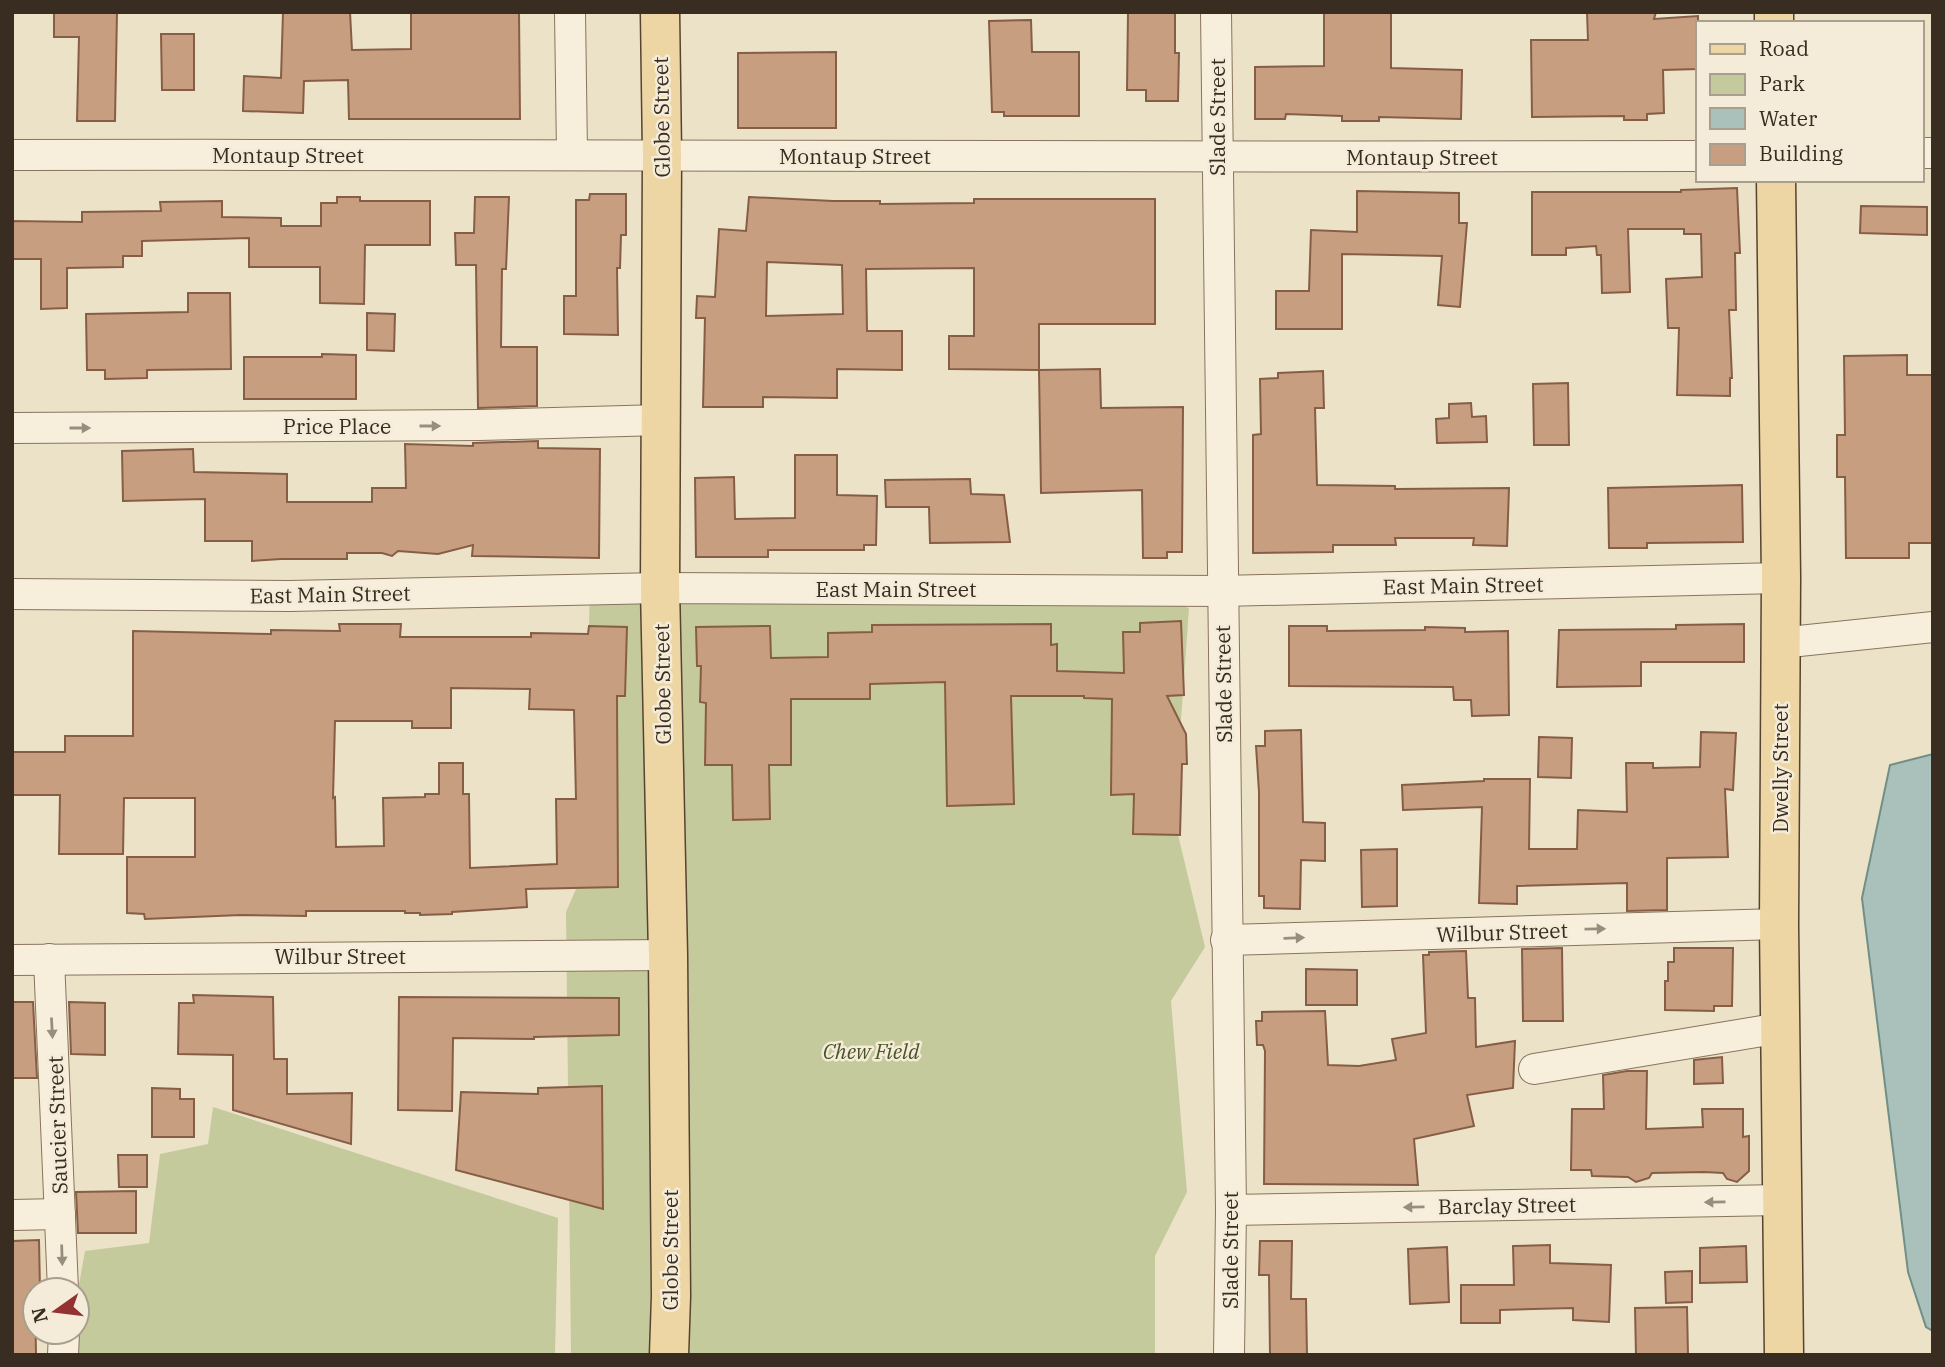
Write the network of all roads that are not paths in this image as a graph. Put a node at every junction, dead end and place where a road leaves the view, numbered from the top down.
1 (570, 12) edge
2 (660, 12) edge
3 (1216, 12) edge
4 (12, 155) edge
5 (572, 155) junction
6 (662, 155) junction
7 (1696, 156) edge
8 (1217, 158) junction
9 (1776, 182) edge
10 (661, 420) junction
11 (12, 428) edge
12 (1781, 578) junction
13 (660, 588) junction
14 (1222, 591) junction
15 (12, 594) edge
16 (1933, 627) edge
17 (1780, 643) junction
18 (1779, 924) junction
19 (1226, 940) junction
20 (668, 955) junction
21 (49, 959) junction
22 (12, 960) edge
23 (1780, 1028) junction
24 (1534, 1069) dead end
25 (1783, 1200) junction
26 (1231, 1210) junction
27 (60, 1214) junction
28 (12, 1215) edge
29 (62, 1276) edge
30 (669, 1355) edge
31 (1228, 1355) edge
32 (1784, 1355) edge

1 - 5 street
2 - 6 main road, Globe Street
3 - 8 street, Slade Street
4 - 5 street, Montaup Street
5 - 6 street, Montaup Street
6 - 8 street, Montaup Street
6 - 10 main road, Globe Street
7 - 8 street, Montaup Street
8 - 14 street, Slade Street
9 - 12 main road, Dwelly Street
11 -> 10 street, Price Place
10 - 13 main road, Globe Street
12 - 14 street, East Main Street
12 - 17 main road, Dwelly Street
13 - 14 street, East Main Street
13 - 15 street, East Main Street
13 - 20 main road, Globe Street
14 - 19 street, Slade Street
16 - 17 street
17 - 18 main road, Dwelly Street
19 -> 18 street, Wilbur Street
18 - 23 main road, Dwelly Street
19 - 26 street, Slade Street
20 - 21 street, Wilbur Street
20 - 30 main road, Globe Street
21 - 22 street, Wilbur Street
21 -> 27 street, Saucier Street
23 - 24 street
23 - 25 main road, Dwelly Street
25 -> 26 street, Barclay Street
25 - 32 main road, Dwelly Street
26 - 31 street, Slade Street
27 - 28 street
27 -> 29 street, Saucier Street

